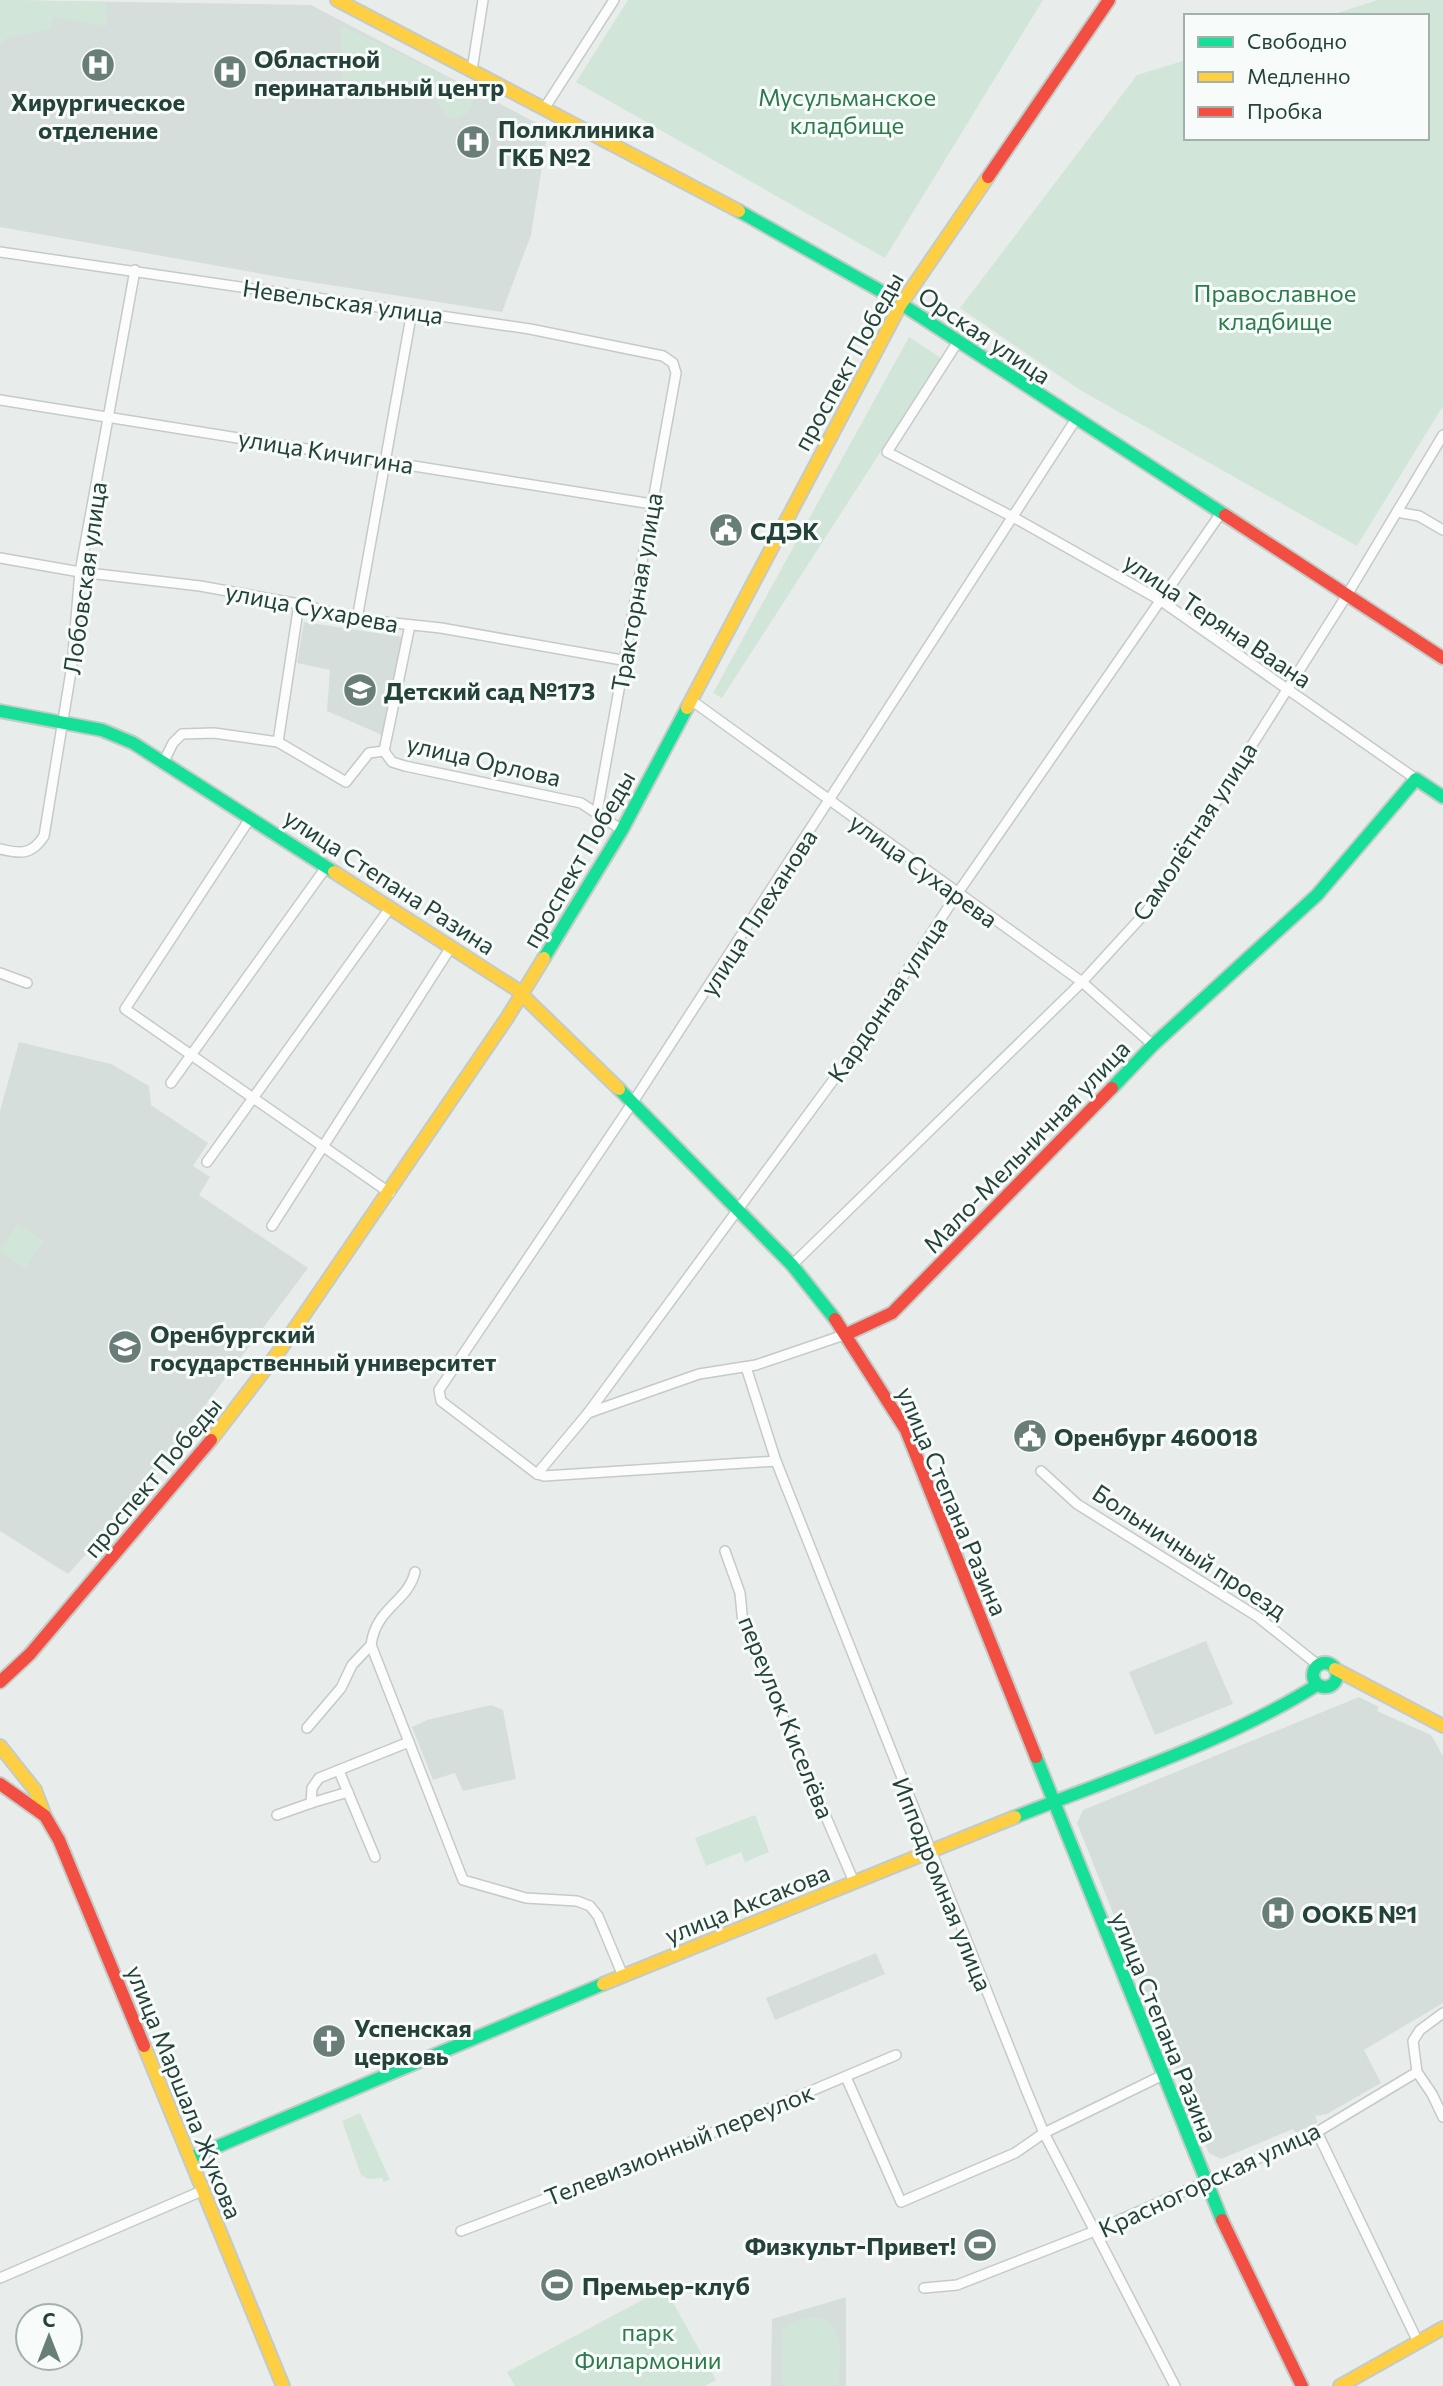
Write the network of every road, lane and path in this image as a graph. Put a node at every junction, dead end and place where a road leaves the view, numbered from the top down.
1 (337, 0) edge
2 (483, 0) edge
3 (614, 0) edge
4 (1109, 0) edge
5 (472, 70) junction
6 (544, 109) junction
7 (0, 252) edge
8 (135, 270) junction
9 (901, 304) junction
10 (412, 311) junction
11 (957, 343) junction
12 (676, 373) joint
13 (0, 400) edge
14 (111, 417) junction
15 (1076, 419) junction
16 (1443, 435) edge
17 (384, 460) junction
18 (652, 504) junction
19 (1397, 512) junction
20 (1221, 513) junction
21 (1013, 517) junction
22 (1443, 530) edge
23 (0, 558) edge
24 (80, 572) junction
25 (1348, 596) junction
26 (1160, 600) junction
27 (299, 604) junction
28 (357, 619) junction
29 (410, 625) junction
30 (1443, 658) edge
31 (622, 660) junction
32 (1285, 690) junction
33 (691, 700) junction
34 (0, 711) edge
35 (64, 722) junction
36 (278, 742) junction
37 (384, 751) junction
38 (164, 761) junction
39 (1416, 779) junction
40 (1443, 797) edge
41 (830, 801) junction
42 (597, 812) junction
43 (251, 817) junction
44 (622, 830) junction
45 (0, 849) edge
46 (327, 866) junction
47 (957, 894) junction
48 (390, 908) junction
49 (451, 947) junction
50 (0, 973) edge
51 (1082, 982) junction
52 (27, 983) dead end
53 (522, 994) junction
54 (1153, 1045) junction
55 (192, 1055) junction
56 (171, 1083) dead end
57 (253, 1100) junction
58 (633, 1102) junction
59 (323, 1147) junction
60 (207, 1162) dead end
61 (390, 1193) junction
62 (737, 1209) junction
63 (272, 1226) dead end
64 (792, 1265) junction
65 (847, 1334) junction
66 (746, 1367) junction
67 (588, 1413) junction
68 (776, 1461) junction
69 (1041, 1471) dead end
70 (537, 1474) junction
71 (725, 1551) dead end
72 (415, 1572) dead end
73 (371, 1645) junction
74 (1318, 1665) junction
75 (15, 1669) junction
76 (1335, 1669) junction
77 (0, 1673) edge
78 (0, 1682) edge
79 (1324, 1685) junction
80 (1368, 1685) junction
81 (1443, 1726) edge
82 (307, 1728) dead end
83 (409, 1742) junction
84 (0, 1746) edge
85 (339, 1771) junction
86 (0, 1784) edge
87 (348, 1791) junction
88 (1054, 1801) junction
89 (311, 1803) junction
90 (277, 1815) dead end
91 (45, 1816) junction
92 (930, 1851) junction
93 (375, 1857) dead end
94 (854, 1882) junction
95 (622, 1976) junction
96 (1443, 2013) edge
97 (896, 2055) dead end
98 (1417, 2072) junction
99 (1161, 2076) junction
100 (846, 2077) junction
101 (1443, 2118) edge
102 (1317, 2132) junction
103 (1044, 2133) junction
104 (190, 2158) junction
105 (1204, 2181) junction
106 (204, 2190) junction
107 (461, 2231) dead end
108 (1095, 2231) junction
109 (0, 2278) edge
110 (924, 2288) dead end
111 (1443, 2328) edge
112 (1418, 2342) junction
113 (1346, 2384) edge
114 (283, 2386) edge
115 (1175, 2386) edge
116 (1302, 2386) edge

1 - 5 main road, Орская улица
2 - 5 street
3 - 6 street
4 - 9 main road, проспект Победы
5 - 6 main road, Орская улица
6 - 9 main road, Орская улица
7 - 8 street, Невельская улица
8 - 10 street, Невельская улица
8 - 14 street, Лобовская улица
9 - 11 main road, Орская улица
9 - 33 main road, проспект Победы
10 - 12 street, Невельская улица
10 - 17 street
11 - 15 main road, Орская улица
11 - 21 street, улица Теряна Ваана
12 - 18 street, Тракторная улица
13 - 14 street, улица Кичигина
14 - 17 street, улица Кичигина
14 - 24 street, Лобовская улица
15 - 20 main road, Орская улица
15 - 21 street, улица Плеханова
16 - 19 street, Самолётная улица
17 - 18 street, улица Кичигина
17 - 28 street
18 - 31 street, Тракторная улица
19 - 22 street
19 - 25 street, Самолётная улица
20 - 25 main road, Орская улица
20 - 26 street, Кардонная улица
21 - 26 street, улица Теряна Ваана
21 - 41 street, улица Плеханова
23 - 24 street, улица Сухарева
24 - 27 street, улица Сухарева
24 - 35 street, Лобовская улица
25 - 30 main road, Орская улица
25 - 32 street, Самолётная улица
26 - 32 street, улица Теряна Ваана
26 - 47 street, Кардонная улица
27 - 28 street, улица Сухарева
27 - 36 street
28 - 29 street, улица Сухарева
29 - 31 street, улица Сухарева
29 - 37 street
31 - 42 street, Тракторная улица
32 - 39 street, улица Теряна Ваана
32 - 51 street, Самолётная улица
33 - 41 street, улица Сухарева
33 - 44 main road, проспект Победы
34 - 35 main road
35 - 38 main road, улица Степана Разина
35 - 45 street, Лобовская улица
36 - 37 street, улица Орлова
36 - 38 street, улица Орлова
37 - 42 street, улица Орлова
38 - 43 main road, улица Степана Разина
39 - 40 main road, улица Теряна Ваана
39 - 54 main road, Мало-Мельничная улица
41 - 47 street, улица Сухарева
41 - 58 street, улица Плеханова
42 - 44 street, улица Орлова
43 - 46 main road, улица Степана Разина
43 - 55 street
44 - 53 main road, проспект Победы
46 - 48 main road, улица Степана Разина
46 - 55 street
47 - 51 street, улица Сухарева
47 - 62 street, Кардонная улица
48 - 49 main road, улица Степана Разина
48 - 57 street
49 - 53 main road, улица Степана Разина
49 - 59 street
50 - 52 street
51 - 54 street, улица Сухарева
51 - 64 street, Самолётная улица
53 - 58 main road, улица Степана Разина
53 - 61 main road, проспект Победы
54 - 65 main road, Мало-Мельничная улица
55 - 56 street
55 - 57 street
57 - 59 street
57 - 60 street
58 - 62 main road, улица Степана Разина
58 - 70 street, улица Плеханова
59 - 61 street
59 - 63 street
61 - 75 main road, проспект Победы
62 - 64 main road, улица Степана Разина
62 - 67 street, Кардонная улица
64 - 65 main road, улица Степана Разина
65 - 66 street, Мало-Мельничная улица
65 - 88 main road, улица Степана Разина
66 - 67 street, Мало-Мельничная улица
66 - 68 street, Ипподромная улица
67 - 70 street, Кардонная улица
68 - 70 street
68 - 92 street, Ипподромная улица
69 - 74 street, Больничный проезд
71 - 94 street, переулок Киселёва
72 - 73 street
73 - 82 street
73 - 83 street
74 - 76 main road
74 - 79 main road
75 - 77 main road
75 - 78 main road, проспект Победы
76 - 79 main road
76 - 80 main road
79 - 80 main road
79 - 88 main road, улица Аксакова
80 - 81 main road
83 - 85 street
83 - 95 street
84 - 91 main road, улица Маршала Жукова
85 - 87 street
85 - 89 street
86 - 91 main road, улица Маршала Жукова
87 - 89 street
87 - 93 street
88 - 92 main road, улица Аксакова
88 - 99 main road, улица Степана Разина
89 - 90 street
91 - 104 main road, улица Маршала Жукова
92 - 94 main road, улица Аксакова
92 - 103 street, Ипподромная улица
94 - 95 main road, улица Аксакова
95 - 104 main road, улица Аксакова
96 - 98 street
97 - 100 street, Телевизионный переулок
98 - 101 street
98 - 102 street, Красногорская улица
99 - 103 street
99 - 105 main road, улица Степана Разина
100 - 103 street
100 - 107 street, Телевизионный переулок
102 - 105 street, Красногорская улица
102 - 112 street
103 - 108 street, Ипподромная улица
104 - 106 main road, улица Маршала Жукова
105 - 108 street, Красногорская улица
105 - 116 main road, улица Степана Разина
106 - 109 street
106 - 114 main road, улица Маршала Жукова
108 - 110 street, Красногорская улица
108 - 115 street, Ипподромная улица
111 - 112 main road
112 - 113 main road

